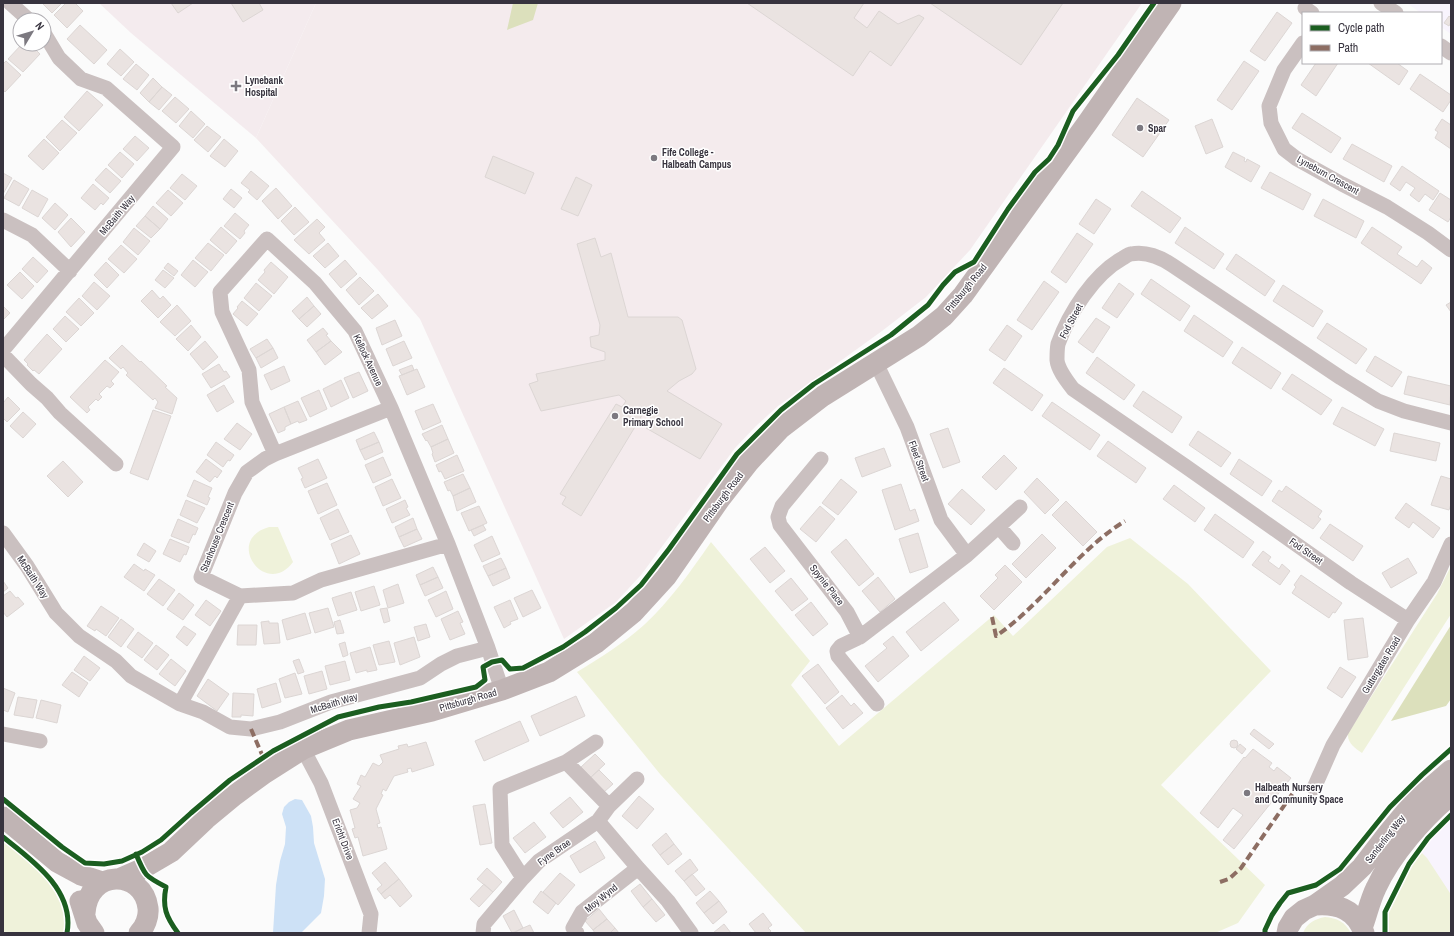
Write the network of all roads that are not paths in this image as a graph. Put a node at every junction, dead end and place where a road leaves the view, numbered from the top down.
1 (10, 3) edge
2 (1171, 3) edge
3 (1381, 3) edge
4 (20, 12) edge
5 (1394, 12) edge
6 (1302, 44) edge
7 (52, 46) edge
8 (1442, 47) edge
9 (1451, 53) edge
10 (3, 220) edge
11 (1451, 250) edge
12 (70, 271) junction
13 (3, 350) edge
14 (3, 355) edge
15 (876, 363) junction
16 (391, 408) junction
17 (1451, 422) edge
18 (275, 454) junction
19 (821, 459) dead end
20 (116, 464) dead end
21 (1020, 507) dead end
22 (999, 527) junction
23 (3, 533) edge
24 (1013, 542) dead end
25 (448, 544) junction
26 (1451, 544) edge
27 (967, 555) junction
28 (240, 596) junction
29 (1408, 620) junction
30 (860, 637) junction
31 (488, 648) junction
32 (502, 690) junction
33 (180, 704) junction
34 (877, 704) dead end
35 (3, 734) edge
36 (40, 741) dead end
37 (596, 742) dead end
38 (303, 749) junction
39 (566, 762) junction
40 (1451, 770) edge
41 (636, 779) dead end
42 (1314, 788) dead end
43 (1451, 795) edge
44 (609, 806) junction
45 (3, 817) edge
46 (598, 820) junction
47 (171, 852) junction
48 (58, 862) junction
49 (638, 868) junction
50 (523, 878) junction
51 (111, 880) junction
52 (1315, 905) junction
53 (148, 908) junction
54 (87, 925) edge
55 (1363, 931) edge
56 (139, 933) edge
57 (160, 933) edge
58 (369, 933) edge
59 (483, 933) edge
60 (576, 933) edge
61 (691, 933) edge
62 (1286, 933) edge

1 - 4 street
2 - 15 street, Pittsburgh Road
3 - 5 street
6 - 11 street, Lyneburn Crescent
7 - 12 street, McBaith Way
8 - 9 street
10 - 12 street
12 - 13 street, McBaith Way
14 - 20 street
15 - 27 street, Fleet Street
15 - 32 street, Pittsburgh Road
16 - 18 street, Stanhouse Crescent
16 - 18 street, Kellock Avenue
16 - 25 street, Kellock Avenue
17 - 29 street, Fod Street
18 - 28 street, Stanhouse Crescent
19 - 30 street, Spynie Place
21 - 22 street
22 - 24 street
22 - 27 street
23 - 33 street, McBaith Way
25 - 28 street, Stanhouse Crescent
25 - 31 street, Kellock Avenue
26 - 29 street, Guttergates Road
27 - 30 street
28 - 33 street
29 - 42 street, Guttergates Road
30 - 34 street
31 - 32 street, Kellock Avenue
31 - 33 street, McBaith Way
32 - 38 street, Pittsburgh Road
35 - 36 street
37 - 39 street
38 - 47 street, Pittsburgh Road
38 - 58 street, Ericht Drive
39 - 44 street
39 - 50 street
40 - 52 street, Sanderling Way
41 - 44 street, Fyne Brae
43 - 55 street, Sanderling Way
44 - 46 street, Fyne Brae
45 - 48 street
46 - 49 street
46 - 50 street, Fyne Brae
47 - 51 street
47 - 53 street
48 - 51 street
48 - 54 street
49 - 60 street, Moy Wynd
49 - 61 street
50 - 59 street, Fyne Brae
51 - 53 street
51 - 54 street
52 - 55 street, Sanderling Way
52 - 62 street, Sanderling Way
53 - 56 street
53 - 57 street

